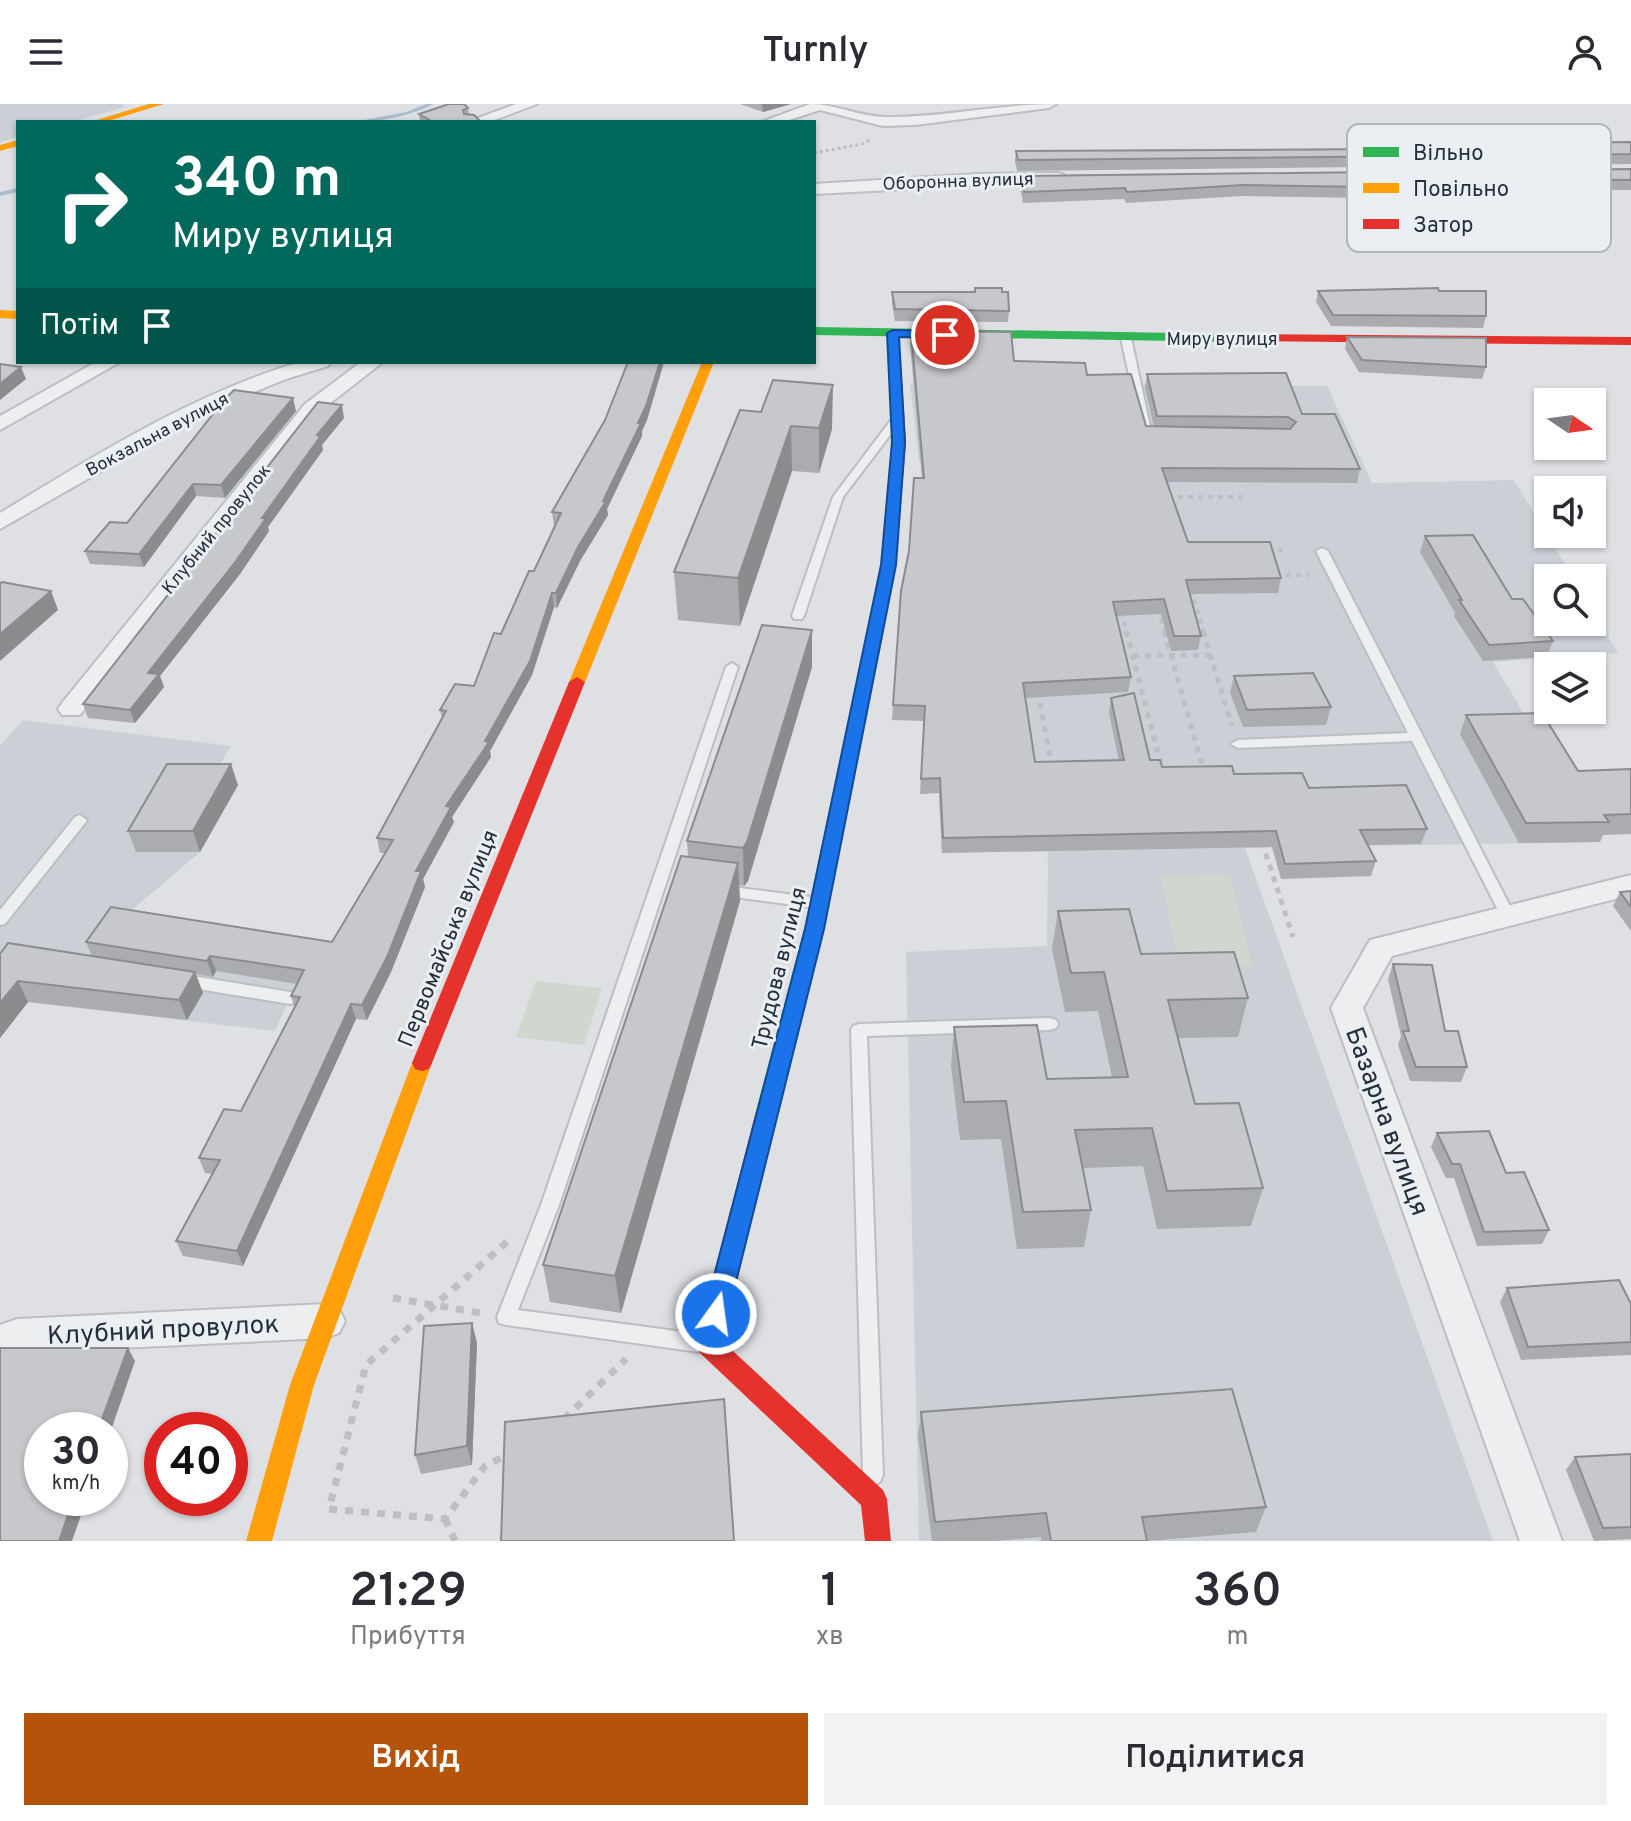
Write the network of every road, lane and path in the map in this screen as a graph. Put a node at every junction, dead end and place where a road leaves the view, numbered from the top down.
1 (159, 104) edge
2 (530, 104) edge
3 (1049, 104) edge
4 (822, 105) edge
5 (102, 120) edge
6 (480, 120) edge
7 (774, 120) edge
8 (1073, 178) edge
9 (816, 189) edge
10 (816, 331) edge
11 (893, 333) junction
12 (1126, 338) junction
13 (1631, 341) edge
14 (106, 364) edge
15 (313, 364) edge
16 (370, 364) edge
17 (707, 364) edge
18 (897, 419) junction
19 (0, 424) edge
20 (1154, 436) edge
21 (1156, 497) edge
22 (1244, 497) dead end
23 (0, 522) edge
24 (1253, 550) edge
25 (1284, 550) dead end
26 (1322, 551) dead end
27 (1309, 575) dead end
28 (1263, 576) edge
29 (1187, 577) edge
30 (1156, 604) edge
31 (1109, 615) edge
32 (798, 616) dead end
33 (1211, 655) junction
34 (1119, 656) edge
35 (1133, 656) junction
36 (1169, 656) junction
37 (732, 667) dead end
38 (1037, 682) edge
39 (71, 709) dead end
40 (1416, 737) junction
41 (1238, 744) junction
42 (1067, 768) edge
43 (1146, 768) edge
44 (1162, 768) junction
45 (1176, 768) edge
46 (1190, 768) edge
47 (1203, 768) junction
48 (80, 820) dead end
49 (1260, 834) edge
50 (1631, 885) edge
51 (703, 888) edge
52 (820, 903) junction
53 (1508, 916) junction
54 (0, 920) edge
55 (1293, 937) dead end
56 (168, 978) edge
57 (290, 998) edge
58 (1050, 1024) dead end
59 (550, 1205) junction
60 (393, 1298) dead end
61 (435, 1305) junction
62 (506, 1317) junction
63 (326, 1321) junction
64 (648, 1338) junction
65 (0, 1342) edge
66 (708, 1344) junction
67 (557, 1427) edge
68 (521, 1449) edge
69 (874, 1499) junction
70 (445, 1519) junction
71 (259, 1541) edge
72 (455, 1541) edge
73 (878, 1541) edge
74 (1541, 1541) edge

1 - 5 street
2 - 6 street
3 - 4 street
4 - 7 street
8 - 9 street, Оборонна вулиця
10 - 11 street, Миру вулиця
11 - 12 street, Миру вулиця
11 - 18 street, Трудова вулиця
12 - 13 street, Миру вулиця
12 - 20 lane
14 - 19 street
15 - 23 street, Вокзальна вулиця
16 - 39 street, Клубний провулок
17 - 63 street, Первомайська вулиця
18 - 32 lane
18 - 52 street, Трудова вулиця
21 - 22 path
24 - 25 path
26 - 40 lane
27 - 28 path
29 - 33 path
30 - 36 path
31 - 35 path
33 - 36 path
33 - 41 path
34 - 35 path
35 - 36 path
35 - 44 path
36 - 47 path
37 - 59 lane
38 - 42 path
40 - 41 lane
40 - 53 lane
41 - 47 path
43 - 44 path
44 - 45 path
46 - 47 path
48 - 54 lane
49 - 55 path
50 - 53 street, Базарна вулиця
51 - 52 lane
52 - 66 street, Трудова вулиця
53 - 74 street, Базарна вулиця
56 - 57 lane
58 - 69 lane
59 - 61 path
59 - 62 lane
60 - 61 path
61 - 62 path
61 - 70 path
62 - 64 lane
63 - 65 street, Клубний провулок
63 - 71 street, Первомайська вулиця
64 - 66 lane
64 - 67 path
66 - 69 street
68 - 70 path
69 - 73 street
70 - 72 path

